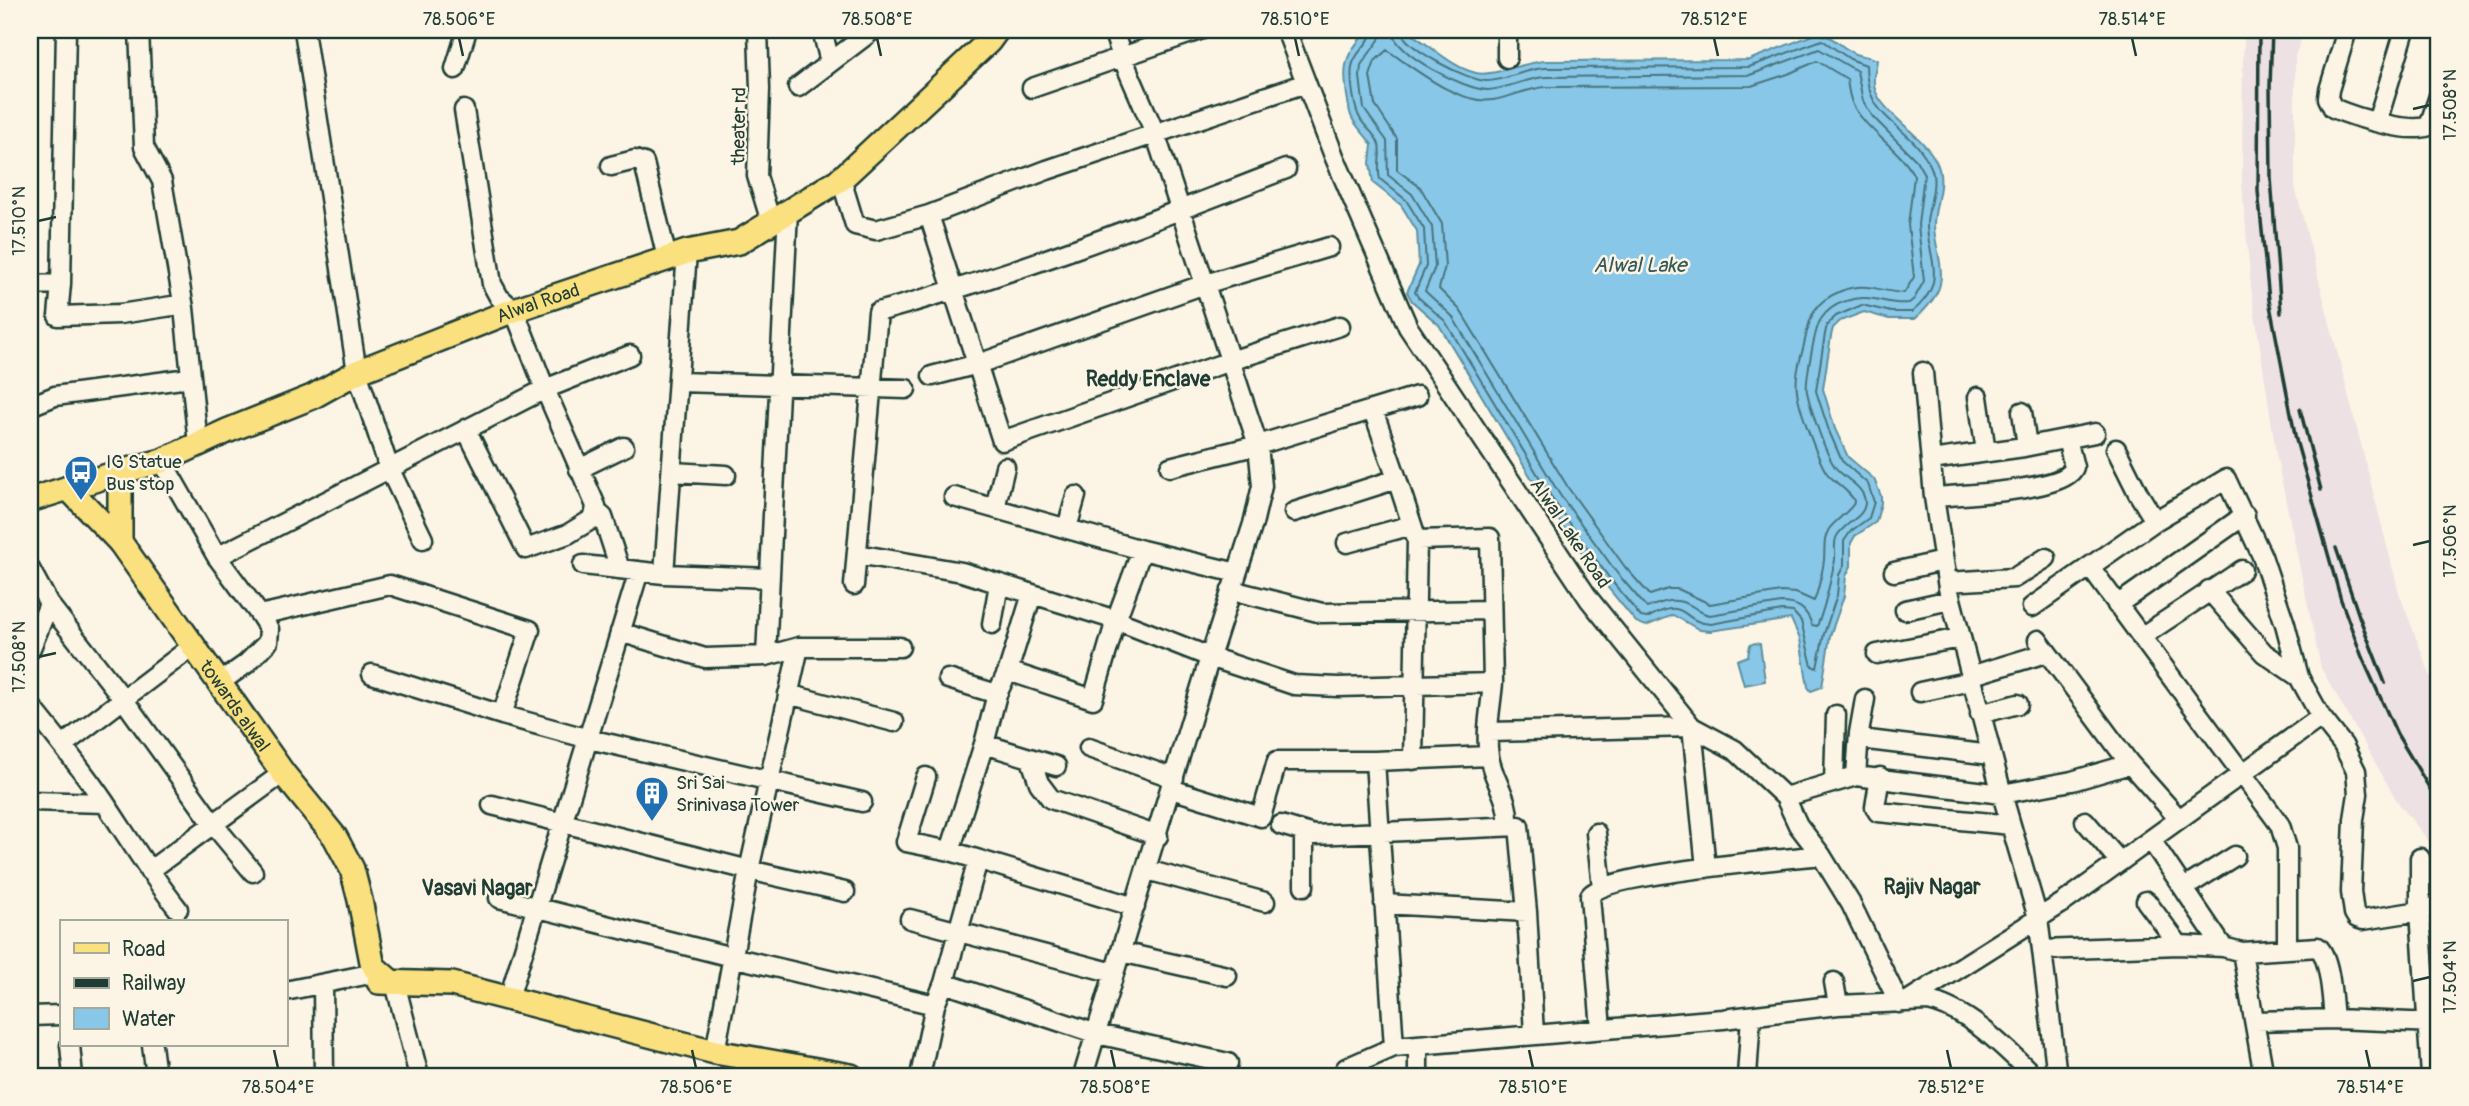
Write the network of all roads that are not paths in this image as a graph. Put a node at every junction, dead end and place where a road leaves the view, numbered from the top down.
1 (66, 30) edge
2 (139, 30) edge
3 (304, 30) edge
4 (467, 30) edge
5 (758, 30) edge
6 (821, 30) edge
7 (873, 30) edge
8 (997, 30) edge
9 (1113, 30) edge
10 (1200, 30) edge
11 (1286, 30) edge
12 (1507, 30) edge
13 (2347, 30) edge
14 (2404, 30) edge
15 (1122, 57) junction
16 (1507, 58) dead end
17 (830, 62) junction
18 (455, 69) dead end
19 (1306, 83) junction
20 (798, 87) dead end
21 (1032, 88) dead end
22 (2439, 96) edge
23 (464, 110) dead end
24 (2377, 122) junction
25 (1155, 133) junction
26 (611, 166) dead end
27 (1286, 169) dead end
28 (841, 178) junction
29 (1181, 210) junction
30 (929, 215) junction
31 (780, 216) junction
32 (1329, 247) dead end
33 (677, 255) junction
34 (61, 284) junction
35 (1205, 284) junction
36 (30, 285) edge
37 (955, 290) junction
38 (184, 308) junction
39 (514, 310) junction
40 (1340, 326) dead end
41 (630, 355) dead end
42 (1230, 361) junction
43 (978, 364) junction
44 (357, 372) junction
45 (1923, 372) dead end
46 (932, 376) dead end
47 (189, 378) junction
48 (679, 382) junction
49 (780, 385) junction
50 (870, 388) junction
51 (545, 389) junction
52 (906, 389) dead end
53 (1418, 396) dead end
54 (1978, 397) dead end
55 (30, 406) edge
56 (1373, 410) junction
57 (2022, 412) dead end
58 (466, 429) junction
59 (2095, 433) dead end
60 (2067, 439) junction
61 (198, 444) junction
62 (1258, 445) junction
63 (2027, 446) junction
64 (624, 447) dead end
65 (2116, 449) dead end
66 (1986, 452) junction
67 (1931, 460) junction
68 (162, 461) junction
69 (1005, 467) dead end
70 (1170, 467) dead end
71 (389, 468) junction
72 (579, 468) junction
73 (120, 472) junction
74 (672, 472) junction
75 (726, 475) dead end
76 (1397, 479) junction
77 (68, 488) junction
78 (1076, 496) dead end
79 (954, 497) dead end
80 (1934, 497) junction
81 (30, 500) edge
82 (995, 508) junction
83 (597, 512) junction
84 (1294, 512) dead end
85 (2245, 515) junction
86 (2155, 521) junction
87 (1067, 528) junction
88 (1415, 532) junction
89 (423, 539) dead end
90 (120, 542) junction
91 (1347, 543) dead end
92 (1142, 550) junction
93 (857, 554) junction
94 (218, 557) junction
95 (2046, 558) dead end
96 (1943, 561) junction
97 (583, 565) dead end
98 (2090, 567) junction
99 (30, 569) edge
100 (620, 569) junction
101 (2242, 570) dead end
102 (639, 571) junction
103 (1894, 572) dead end
104 (1237, 573) junction
105 (664, 574) junction
106 (770, 578) junction
107 (999, 584) junction
108 (854, 585) dead end
109 (1231, 590) junction
110 (2209, 590) junction
111 (1949, 591) junction
112 (1032, 594) junction
113 (49, 604) junction
114 (2117, 605) junction
115 (2032, 607) dead end
116 (1491, 610) junction
117 (1905, 610) dead end
118 (1415, 611) junction
119 (260, 615) junction
120 (1116, 620) junction
121 (992, 624) dead end
122 (620, 632) junction
123 (2141, 637) junction
124 (1960, 638) junction
125 (193, 646) junction
126 (799, 646) junction
127 (900, 647) dead end
128 (30, 650) edge
129 (1877, 654) dead end
130 (766, 656) junction
131 (1210, 657) junction
132 (1008, 671) junction
133 (372, 674) dead end
134 (2300, 677) junction
135 (948, 679) dead end
136 (1970, 679) junction
137 (219, 683) junction
138 (1493, 683) junction
139 (1413, 685) junction
140 (1920, 692) dead end
141 (788, 694) junction
142 (997, 694) junction
143 (1865, 699) dead end
144 (124, 700) junction
145 (2018, 704) dead end
146 (30, 705) edge
147 (1980, 714) junction
148 (502, 715) junction
149 (1836, 715) dead end
150 (2321, 717) junction
151 (894, 722) dead end
152 (1692, 727) junction
153 (1489, 732) junction
154 (589, 738) junction
155 (1860, 739) junction
156 (984, 744) junction
157 (63, 745) junction
158 (1089, 748) dead end
159 (1991, 755) junction
160 (1489, 757) junction
161 (1031, 760) junction
162 (1413, 760) junction
163 (1375, 761) junction
164 (2130, 764) junction
165 (1056, 766) dead end
166 (283, 774) junction
167 (2243, 774) junction
168 (1856, 776) junction
169 (926, 777) dead end
170 (1880, 777) junction
171 (768, 780) junction
172 (1834, 782) junction
173 (1172, 784) junction
174 (2002, 794) junction
175 (1785, 797) junction
176 (30, 801) edge
177 (862, 802) dead end
178 (105, 803) junction
179 (492, 805) dead end
180 (2179, 820) junction
181 (2085, 821) dead end
182 (562, 822) junction
183 (214, 825) junction
184 (1281, 825) dead end
185 (1508, 825) junction
186 (2011, 825) junction
187 (1304, 832) junction
188 (1380, 833) junction
189 (1596, 833) dead end
190 (1158, 836) junction
191 (2151, 840) junction
192 (950, 851) junction
193 (1821, 855) junction
194 (2235, 856) dead end
195 (2420, 858) dead end
196 (978, 860) junction
197 (2120, 862) junction
198 (1706, 868) junction
199 (749, 870) junction
200 (1147, 870) junction
201 (149, 871) junction
202 (253, 872) dead end
203 (1304, 886) dead end
204 (1602, 887) junction
205 (2184, 888) junction
206 (845, 892) dead end
207 (499, 898) dead end
208 (2146, 901) dead end
209 (1265, 902) dead end
210 (1384, 904) junction
211 (2439, 905) edge
212 (1135, 907) junction
213 (536, 908) junction
214 (178, 909) dead end
215 (2420, 911) junction
216 (1527, 912) junction
217 (2038, 918) junction
218 (910, 919) dead end
219 (958, 930) junction
220 (2179, 945) junction
221 (2223, 947) junction
222 (2287, 949) junction
223 (2042, 950) junction
224 (1121, 952) junction
225 (2242, 952) junction
226 (732, 957) junction
227 (1114, 973) junction
228 (1227, 976) dead end
229 (383, 978) junction
230 (1834, 982) dead end
231 (944, 983) junction
232 (323, 984) junction
233 (287, 991) edge
234 (509, 998) junction
235 (1903, 1002) junction
236 (935, 1005) junction
237 (1838, 1005) junction
238 (30, 1016) edge
239 (60, 1016) edge
240 (1751, 1016) junction
241 (2334, 1019) junction
242 (2255, 1021) junction
243 (2433, 1023) edge
244 (1601, 1029) junction
245 (1097, 1034) junction
246 (1534, 1034) junction
247 (1418, 1045) junction
248 (70, 1046) edge
249 (152, 1046) edge
250 (1394, 1047) junction
251 (715, 1052) junction
252 (1228, 1063) dead end
253 (745, 1066) edge
254 (73, 1076) edge
255 (156, 1076) edge
256 (324, 1076) edge
257 (419, 1076) edge
258 (847, 1076) edge
259 (920, 1076) edge
260 (1083, 1076) edge
261 (1341, 1076) edge
262 (1419, 1076) edge
263 (1747, 1076) edge
264 (2034, 1076) edge
265 (2057, 1076) edge
266 (2264, 1076) edge
267 (2431, 1076) edge

1 - 34 street
2 - 38 street
3 - 44 street
4 - 18 street
5 - 31 street, theater rd
6 - 17 street
7 - 17 street
8 - 28 main road, Alwal Road
9 - 15 street
10 - 15 street
11 - 19 street, Alwal Lake Road
12 - 16 street
13 - 24 street
14 - 24 street
15 - 21 street
15 - 25 street
17 - 20 street
19 - 25 street
19 - 152 street, Alwal Lake Road
22 - 24 street
23 - 39 street
25 - 29 street
25 - 30 street
26 - 33 street
27 - 29 street
28 - 30 street
28 - 31 main road, Alwal Road
29 - 35 street
29 - 37 street
30 - 37 street
31 - 33 main road, Alwal Road
31 - 49 street, theater rd
32 - 35 street
33 - 39 main road, Alwal Road
33 - 48 street
34 - 36 street
34 - 38 street
35 - 42 street
35 - 43 street
37 - 43 street
37 - 50 street
38 - 47 street
39 - 44 main road, Alwal Road
39 - 51 street
40 - 42 street
41 - 51 street
42 - 43 street
42 - 62 street
43 - 46 street
44 - 61 main road, Alwal Road
44 - 71 street
45 - 67 street
47 - 55 street
47 - 61 street
48 - 49 street
48 - 74 street
49 - 50 street
49 - 106 street, theater rd
50 - 52 street
50 - 93 street
51 - 58 street
51 - 72 street
53 - 56 street
54 - 66 street
56 - 62 street
56 - 76 street
57 - 63 street
58 - 71 street
58 - 83 street
59 - 60 street
60 - 63 street
60 - 80 street
61 - 68 main road, Alwal Road
62 - 70 street
62 - 104 street
63 - 66 street
64 - 72 street
65 - 86 street
66 - 67 street
67 - 80 street
68 - 73 main road, Alwal Road
68 - 94 street
69 - 82 street
71 - 89 street
71 - 94 street
72 - 83 street
73 - 77 main road, Alwal Road
73 - 90 main road
74 - 75 street
74 - 105 street
76 - 84 street
76 - 88 street
77 - 81 main road, Alwal Road
77 - 90 main road, towards alwal
78 - 87 street
79 - 82 street
80 - 96 street
82 - 87 street
83 - 100 street
85 - 86 street
85 - 114 street
85 - 134 street
86 - 98 street
87 - 92 street
88 - 91 street
88 - 116 street
88 - 118 street
90 - 125 main road, towards alwal
92 - 104 street
92 - 120 street
93 - 107 street
93 - 108 street
94 - 119 street
95 - 111 street
96 - 103 street
96 - 111 street
97 - 100 street
98 - 114 street
98 - 115 street
99 - 113 street
100 - 102 street
101 - 110 street
102 - 105 street
102 - 122 street
104 - 109 street
105 - 106 street
106 - 130 street, theater rd
107 - 112 street
107 - 121 street
109 - 118 street
109 - 131 street
110 - 123 street
110 - 134 street
111 - 117 street
111 - 124 street
112 - 120 street
112 - 132 street
113 - 128 street
113 - 144 street
114 - 123 street
116 - 118 street
116 - 138 street
118 - 139 street
119 - 137 street
119 - 148 street
120 - 131 street
120 - 132 street
122 - 130 street
122 - 154 street
123 - 167 street
124 - 129 street
124 - 136 street
125 - 137 main road, towards alwal
125 - 144 street
126 - 127 street
126 - 130 street
126 - 141 street
131 - 139 street
131 - 173 street
132 - 142 street
133 - 148 street
134 - 150 street
135 - 142 street
136 - 140 street
136 - 147 street
136 - 164 street
137 - 166 main road, towards alwal
138 - 139 street
138 - 153 street
139 - 162 street
141 - 151 street
141 - 171 street
142 - 156 street
143 - 155 street
144 - 157 street
144 - 183 street
145 - 147 street
146 - 157 street
147 - 159 street
148 - 154 street
149 - 172 street
150 - 167 street
150 - 215 street
152 - 153 street
152 - 175 street, Alwal Lake Road
152 - 198 street
153 - 160 street
154 - 171 street
154 - 182 street
155 - 159 street
155 - 168 street
156 - 161 street
156 - 192 street
157 - 178 street
158 - 173 street
159 - 174 street
160 - 162 street
160 - 185 street
161 - 165 street
161 - 190 street
162 - 163 street
163 - 173 street
163 - 188 street
164 - 174 street
164 - 180 street
166 - 183 street
166 - 229 main road, towards alwal
167 - 180 street
167 - 222 street
168 - 170 street
168 - 172 street
169 - 192 street
170 - 174 street
170 - 186 street
171 - 177 street
171 - 199 street
172 - 175 street
173 - 190 street
174 - 186 street
175 - 193 street, Alwal Lake Road
176 - 178 street
178 - 201 street
179 - 182 street
180 - 191 street
181 - 197 street
182 - 199 street
182 - 213 street
183 - 201 street
183 - 202 street
184 - 187 street
185 - 188 street
185 - 216 street
186 - 217 street
187 - 188 street
187 - 203 street
188 - 210 street
189 - 204 street
190 - 200 street
191 - 197 street
191 - 205 street
192 - 196 street
193 - 198 street
193 - 235 street, Alwal Lake Road
194 - 205 street
195 - 215 street
196 - 212 street
196 - 219 street
197 - 217 street
198 - 204 street
199 - 206 street
199 - 226 street
200 - 209 street
200 - 212 street
201 - 214 street
204 - 244 street
205 - 221 street
207 - 213 street
208 - 220 street
210 - 216 street
210 - 250 street
211 - 215 street
212 - 224 street
213 - 226 street
213 - 234 street
215 - 243 street
216 - 246 street
217 - 223 street
217 - 235 street
218 - 219 street
219 - 227 street
219 - 231 street
220 - 221 street
220 - 223 street
221 - 225 street
222 - 225 street
222 - 241 street
223 - 265 street
224 - 227 street
224 - 228 street
225 - 242 street
226 - 236 street
226 - 251 street
227 - 245 street
229 - 232 street
229 - 234 main road
229 - 257 street
230 - 237 street
231 - 236 street
231 - 245 street
232 - 233 street
232 - 256 street
234 - 251 main road
235 - 237 street
235 - 264 street
236 - 259 street
237 - 240 street
238 - 239 street
240 - 244 street
240 - 263 street
241 - 242 street
241 - 243 street
242 - 266 street
243 - 267 street
244 - 246 street
245 - 252 street
245 - 260 street
246 - 247 street
247 - 250 street
247 - 262 street
248 - 254 street
249 - 255 street
250 - 261 street
251 - 253 main road
253 - 258 main road

